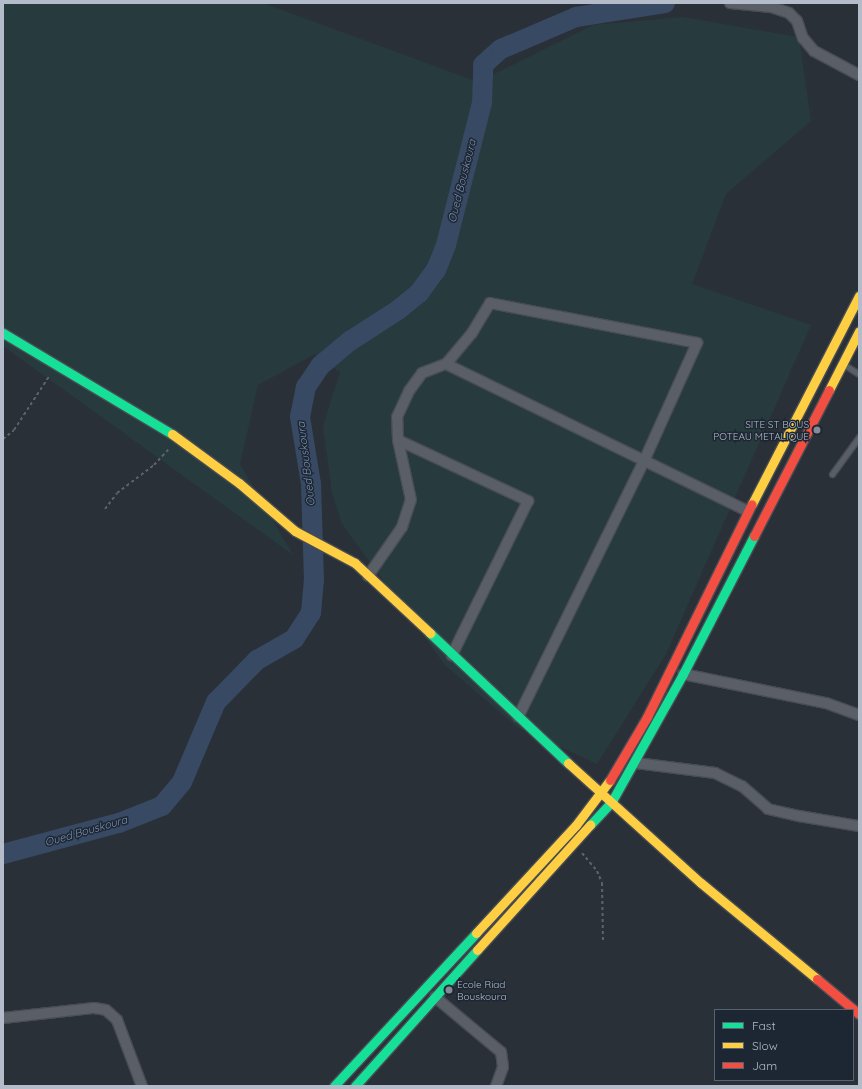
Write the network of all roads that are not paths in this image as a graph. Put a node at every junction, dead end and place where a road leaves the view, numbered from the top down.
1 (730, 3) edge
2 (859, 75) edge
3 (859, 296) edge
4 (859, 331) edge
5 (3, 333) edge
6 (446, 364) junction
7 (842, 364) junction
8 (859, 374) edge
9 (859, 437) edge
10 (398, 440) junction
11 (644, 461) junction
12 (832, 474) dead end
13 (748, 512) junction
14 (368, 576) junction
15 (452, 654) junction
16 (684, 674) junction
17 (859, 715) edge
18 (518, 717) junction
19 (636, 763) junction
20 (602, 793) junction
21 (612, 801) junction
22 (859, 826) edge
23 (435, 997) junction
24 (853, 1009) edge
25 (3, 1018) edge
26 (142, 1086) edge
27 (334, 1086) edge
28 (355, 1086) edge
29 (496, 1086) edge

1 - 2 street
3 - 13 street
4 - 7 street
5 - 14 street
6 - 10 street
6 - 11 street
6 - 11 street
7 - 8 lane
7 - 16 street
9 - 12 lane
10 - 14 street
10 - 15 street
11 - 13 street
11 - 18 street
13 - 20 street
14 - 15 street
15 - 18 street
16 - 17 street
16 - 19 street
18 - 20 street
19 - 21 street
19 - 22 street
20 - 21 street
20 - 27 street
21 - 23 street
21 - 24 street
23 - 28 street
23 - 29 street
25 - 26 street

